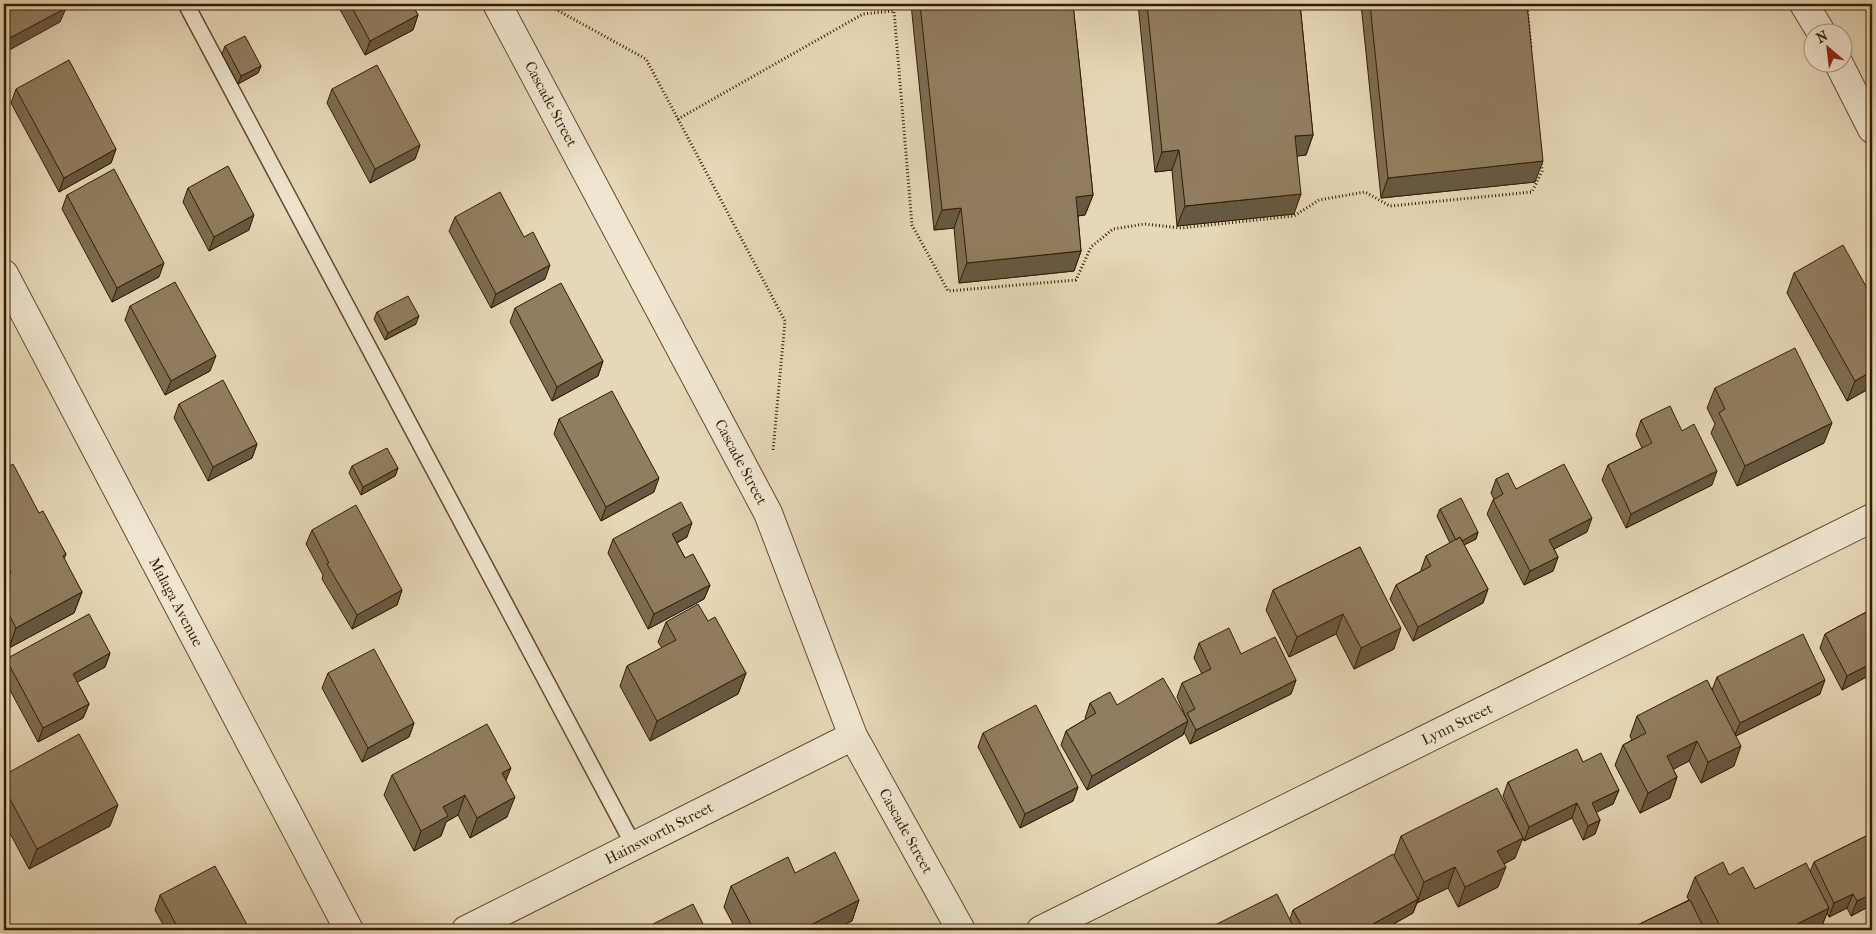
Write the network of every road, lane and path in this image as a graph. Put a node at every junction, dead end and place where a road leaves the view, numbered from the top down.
1 (186, 4) edge
2 (497, 4) edge
3 (546, 4) edge
4 (1527, 4) edge
5 (1804, 4) edge
6 (1815, 22) edge
7 (1532, 53) edge
8 (1843, 72) edge
9 (678, 119) junction
10 (1872, 129) edge
11 (1541, 151) edge
12 (4, 274) edge
13 (773, 456) dead end
14 (1872, 518) edge
15 (852, 736) junction
16 (634, 846) junction
17 (349, 930) edge
18 (466, 930) edge
19 (961, 930) edge
20 (1041, 930) edge

1 - 16 lane
2 - 15 street, Cascade Street
3 - 9 path
4 - 7 path
5 - 6 street
8 - 10 street
9 - 11 path
9 - 13 path
12 - 17 street, Malaga Avenue
14 - 20 street, Lynn Street
15 - 16 street, Hainsworth Street
15 - 19 street, Cascade Street
16 - 18 street, Hainsworth Street

